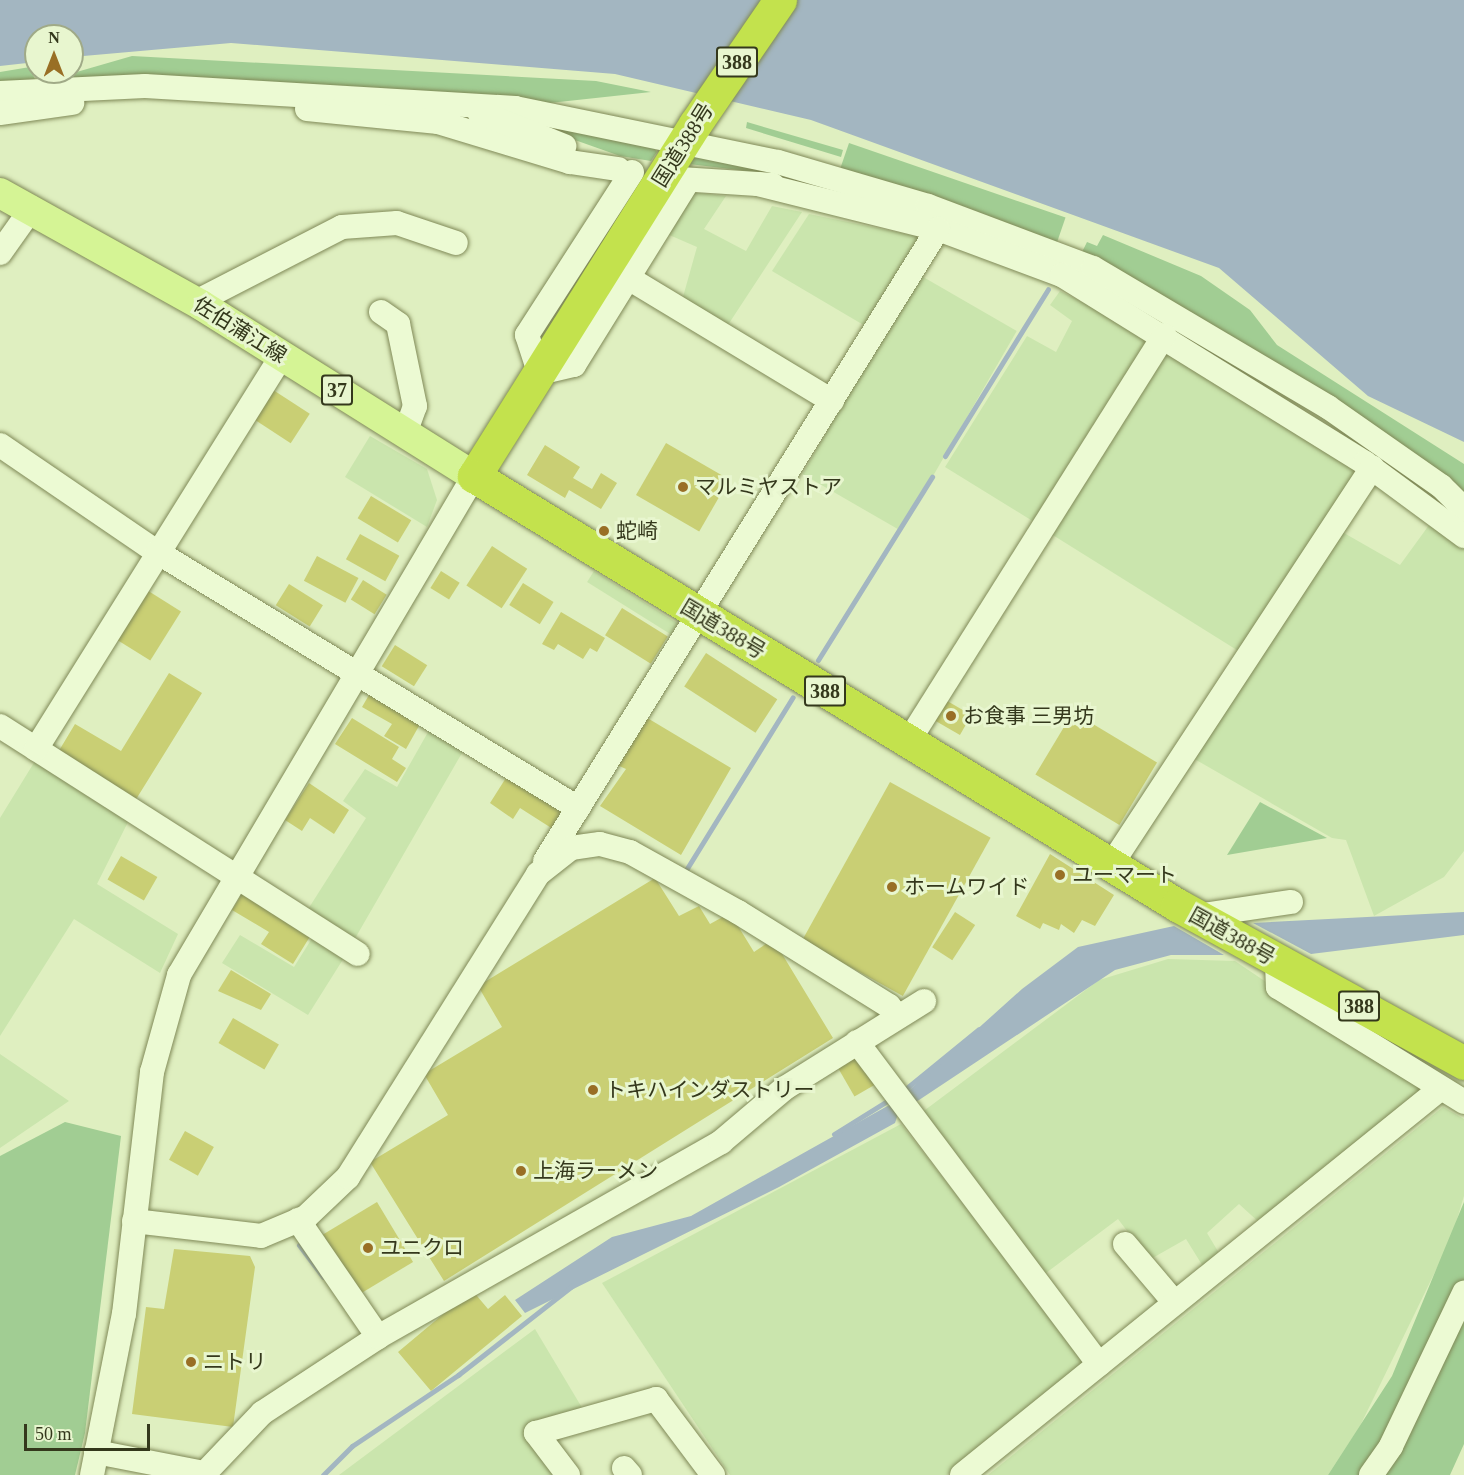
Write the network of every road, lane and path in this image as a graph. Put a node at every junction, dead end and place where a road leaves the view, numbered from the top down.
1 (780, 0) edge
2 (0, 93) edge
3 (457, 104) junction
4 (0, 113) edge
5 (689, 134) junction
6 (632, 172) junction
7 (758, 184) junction
8 (870, 189) junction
9 (0, 193) edge
10 (32, 208) junction
11 (939, 229) junction
12 (456, 243) dead end
13 (0, 253) edge
14 (630, 279) junction
15 (196, 302) junction
16 (381, 312) dead end
17 (1164, 335) junction
18 (282, 356) junction
19 (538, 373) junction
20 (832, 401) junction
21 (405, 433) junction
22 (0, 445) edge
23 (1372, 467) junction
24 (474, 476) junction
25 (1464, 509) edge
26 (1464, 536) edge
27 (157, 552) junction
28 (700, 615) junction
29 (356, 674) junction
30 (0, 726) edge
31 (908, 742) junction
32 (36, 749) junction
33 (579, 808) junction
34 (1111, 865) junction
35 (538, 874) junction
36 (233, 876) junction
37 (1291, 902) dead end
38 (1207, 922) junction
39 (358, 954) dead end
40 (1266, 955) junction
41 (924, 1001) dead end
42 (898, 1017) junction
43 (857, 1042) junction
44 (1464, 1063) edge
45 (1440, 1089) junction
46 (1464, 1102) edge
47 (298, 1220) junction
48 (134, 1221) junction
49 (1125, 1244) dead end
50 (1464, 1293) edge
51 (1175, 1303) junction
52 (378, 1337) junction
53 (1100, 1364) junction
54 (94, 1464) edge
55 (203, 1474) edge
56 (568, 1475) edge
57 (713, 1475) edge
58 (962, 1475) edge
59 (1371, 1475) edge

1 - 5 highway, 国道388号 / 388
2 - 3 street
3 - 5 street
3 - 6 street
4 - 6 street
5 - 8 street
5 - 19 highway, 国道388号 / 388
6 - 19 street
7 - 8 street
7 - 11 street
7 - 14 street
8 - 25 street
9 - 10 main road, 佐伯蒲江線 / 37
10 - 13 street
10 - 15 main road, 佐伯蒲江線 / 37
11 - 17 street
11 - 20 street
12 - 15 street
14 - 19 street
14 - 20 street
15 - 18 main road, 佐伯蒲江線 / 37
16 - 21 street
17 - 23 street
17 - 31 street
18 - 21 main road, 佐伯蒲江線 / 37
18 - 27 street
19 - 24 highway, 国道388号 / 388
20 - 28 street
21 - 24 main road, 佐伯蒲江線 / 37
22 - 27 street
23 - 26 street
23 - 34 street
24 - 28 highway, 国道388号 / 388
24 - 29 street
27 - 29 street
27 - 32 street
28 - 31 highway, 国道388号 / 388
28 - 33 street
29 - 33 street
29 - 36 street
30 - 32 street
31 - 34 highway, 国道388号 / 388
32 - 36 street
33 - 35 street
34 - 38 highway, 国道388号 / 388
35 - 42 street
35 - 47 street
36 - 39 street
36 - 48 street
37 - 38 street
38 - 40 highway, 国道388号 / 388
40 - 44 highway, 国道388号 / 388
40 - 45 street
41 - 42 street
42 - 43 street
43 - 52 street
43 - 53 street
45 - 46 street
45 - 51 street
47 - 48 street
47 - 52 street
48 - 54 street
49 - 51 street
50 - 59 street
51 - 53 street
52 - 55 street
53 - 58 street
54 - 55 street
56 - 57 street

